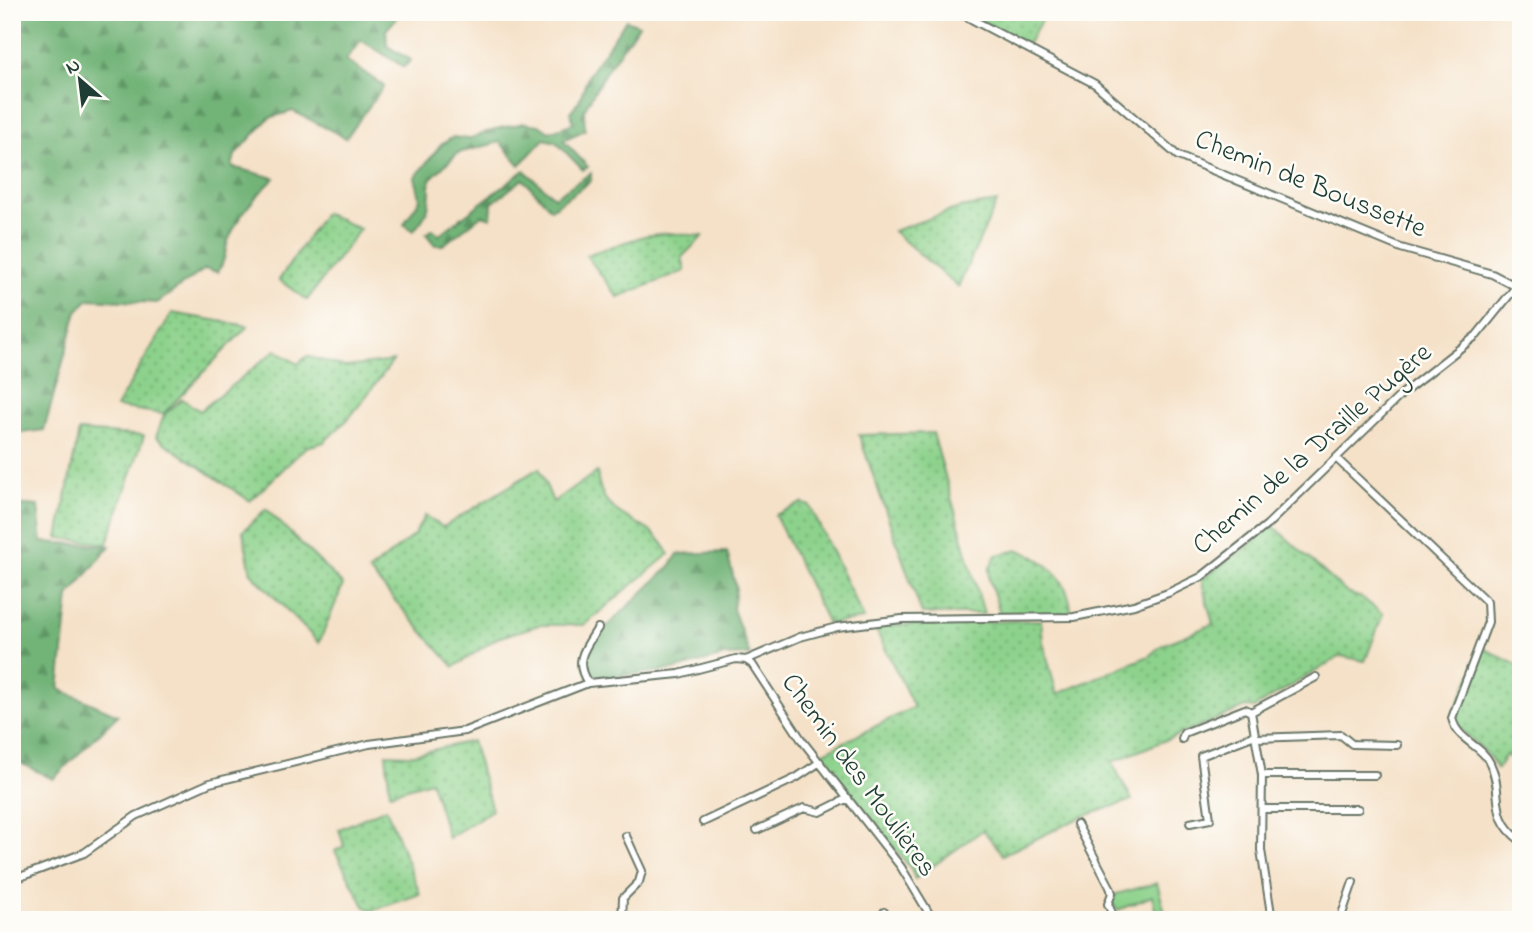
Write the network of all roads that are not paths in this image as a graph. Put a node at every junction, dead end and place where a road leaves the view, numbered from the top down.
1 (957, 12) edge
2 (1518, 288) edge
3 (1337, 459) junction
4 (598, 628) dead end
5 (746, 660) junction
6 (1315, 677) dead end
7 (589, 683) junction
8 (1251, 712) junction
9 (1255, 736) junction
10 (1182, 739) dead end
11 (1397, 745) dead end
12 (820, 762) junction
13 (1262, 775) junction
14 (1375, 775) dead end
15 (848, 798) junction
16 (1358, 809) dead end
17 (1264, 810) junction
18 (703, 822) dead end
19 (1190, 823) dead end
20 (1077, 824) dead end
21 (757, 831) dead end
22 (626, 836) dead end
23 (1521, 841) edge
24 (12, 880) edge
25 (1353, 882) dead end
26 (884, 912) dead end
27 (622, 920) edge
28 (888, 920) edge
29 (933, 920) edge
30 (1115, 920) edge
31 (1272, 920) edge
32 (1340, 920) edge

1 - 2 street, Chemin de Boussette
2 - 3 street, Chemin de la Draille Pugère
3 - 5 street, Chemin de la Draille Pugère
3 - 23 street
4 - 7 street
5 - 7 street, Chemin de la Draille Pugère
5 - 12 street, Chemin des Moulières
6 - 8 street
7 - 24 street, Chemin de la Draille Pugère
8 - 9 street
8 - 10 street
9 - 11 street
9 - 13 street
9 - 19 street
12 - 15 street, Chemin des Moulières
12 - 18 street
13 - 14 street
13 - 17 street
15 - 21 street
15 - 29 street, Chemin des Moulières
16 - 17 street
17 - 31 street
20 - 30 street
22 - 27 street
25 - 32 street
26 - 28 street

